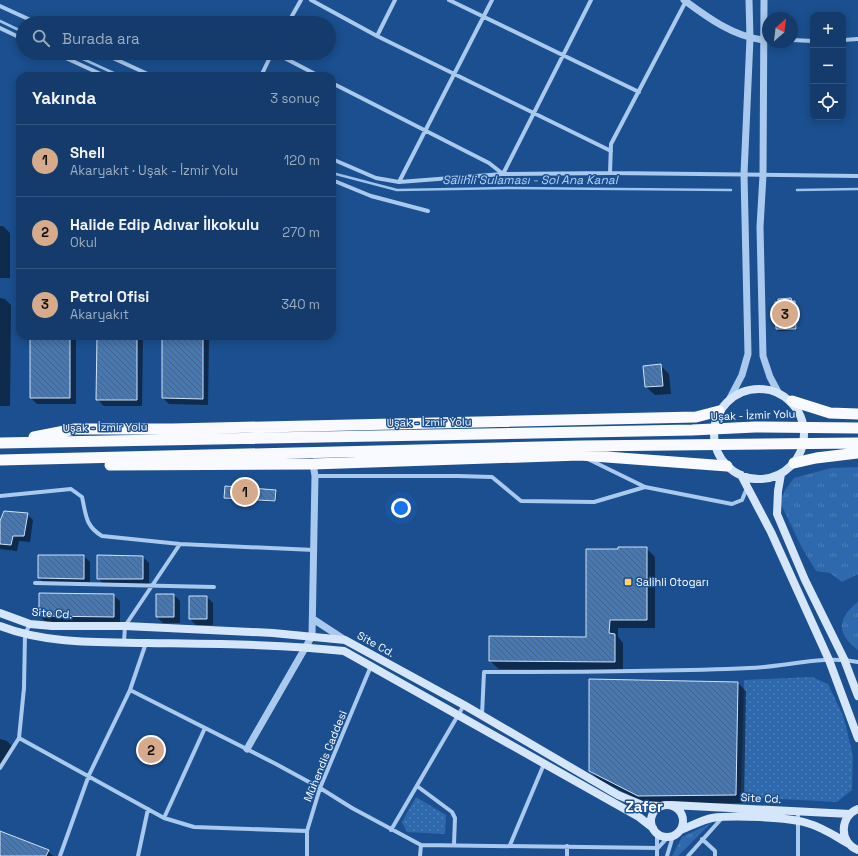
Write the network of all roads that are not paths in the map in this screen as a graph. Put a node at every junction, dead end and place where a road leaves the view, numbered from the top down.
1 (2, 0) edge
2 (301, 0) edge
3 (311, 0) edge
4 (395, 0) edge
5 (450, 0) edge
6 (492, 0) edge
7 (591, 0) edge
8 (685, 0) edge
9 (749, 0) edge
10 (764, 0) edge
11 (0, 5) edge
12 (764, 12) edge
13 (23, 16) edge
14 (292, 16) edge
15 (483, 17) junction
16 (0, 28) edge
17 (16, 36) edge
18 (377, 36) junction
19 (750, 38) junction
20 (858, 39) edge
21 (762, 40) edge
22 (798, 40) edge
23 (846, 40) edge
24 (810, 41) edge
25 (765, 48) edge
26 (562, 54) junction
27 (70, 60) edge
28 (117, 60) edge
29 (270, 60) edge
30 (288, 60) edge
31 (96, 72) edge
32 (143, 72) edge
33 (263, 72) edge
34 (311, 72) edge
35 (455, 74) junction
36 (336, 85) edge
37 (638, 92) junction
38 (532, 113) junction
39 (426, 130) junction
40 (611, 151) junction
41 (336, 161) edge
42 (610, 173) junction
43 (502, 174) junction
44 (744, 174) junction
45 (763, 175) junction
46 (858, 176) edge
47 (336, 182) edge
48 (399, 182) junction
49 (428, 211) dead end
50 (778, 392) junction
51 (730, 398) junction
52 (792, 402) junction
53 (719, 411) junction
54 (858, 414) edge
55 (858, 428) edge
56 (1, 443) edge
57 (858, 443) edge
58 (858, 453) edge
59 (580, 455) junction
60 (1, 460) edge
61 (794, 463) junction
62 (313, 464) junction
63 (727, 466) junction
64 (782, 474) junction
65 (741, 475) junction
66 (315, 476) junction
67 (645, 487) junction
68 (747, 488) junction
69 (0, 496) edge
70 (180, 544) junction
71 (314, 550) junction
72 (35, 583) dead end
73 (154, 584) junction
74 (214, 587) dead end
75 (0, 613) edge
76 (313, 619) junction
77 (30, 624) junction
78 (0, 626) edge
79 (125, 626) junction
80 (25, 634) junction
81 (312, 636) junction
82 (345, 640) junction
83 (124, 642) junction
84 (146, 643) junction
85 (305, 647) junction
86 (844, 659) junction
87 (829, 660) junction
88 (858, 662) edge
89 (372, 666) junction
90 (130, 690) junction
91 (858, 696) edge
92 (464, 705) junction
93 (459, 716) junction
94 (482, 716) junction
95 (205, 728) junction
96 (19, 738) junction
97 (858, 738) edge
98 (247, 749) junction
99 (544, 764) junction
100 (0, 768) edge
101 (88, 775) junction
102 (417, 786) junction
103 (320, 788) junction
104 (671, 805) junction
105 (661, 806) junction
106 (148, 808) junction
107 (855, 809) edge
108 (798, 811) junction
109 (723, 817) junction
110 (164, 818) junction
111 (799, 821) junction
112 (391, 830) junction
113 (655, 830) junction
114 (680, 830) junction
115 (307, 831) junction
116 (670, 837) junction
117 (702, 840) junction
118 (454, 844) junction
119 (849, 844) junction
120 (421, 845) junction
121 (510, 845) junction
122 (567, 846) junction
123 (658, 848) junction
124 (858, 850) edge
125 (60, 856) edge
126 (138, 856) edge
127 (306, 856) edge
128 (420, 856) edge
129 (567, 856) edge
130 (658, 856) edge
131 (667, 856) edge
132 (688, 856) edge
133 (714, 856) edge
134 (798, 856) edge

1 - 11 street
2 - 14 street
3 - 18 street
4 - 18 street
5 - 15 street
6 - 15 street
7 - 26 street
8 - 19 street
8 - 37 street
9 - 19 street
10 - 12 street
11 - 13 street
15 - 26 street
15 - 35 street
16 - 17 street
18 - 35 street
19 - 21 street
19 - 44 street
20 - 23 street
22 - 24 street
25 - 45 street
26 - 37 street
26 - 38 street
27 - 31 street
28 - 32 street
29 - 33 street
30 - 34 street
35 - 38 street
35 - 39 street
36 - 39 street
37 - 40 street
38 - 40 street
38 - 43 street
39 - 43 street
39 - 48 street
40 - 42 street
41 - 48 street
42 - 43 street
42 - 44 street
43 - 48 street
44 - 45 street
44 - 51 street
45 - 46 street
45 - 50 street
47 - 49 street
50 - 51 main road
50 - 52 main road
51 - 53 main road
52 - 54 highway
52 - 61 main road
53 - 56 highway
53 - 63 main road
55 - 56 highway, Uşak - İzmir Yolu
57 - 60 highway
58 - 61 highway
59 - 62 highway
59 - 63 highway
59 - 67 street
60 - 62 highway
61 - 64 main road
62 - 66 street
63 - 65 main road
64 - 65 main road
64 - 86 main road
65 - 68 main road
66 - 67 street
66 - 71 street
67 - 68 street
68 - 87 main road
69 - 70 street
70 - 71 street
70 - 73 street
71 - 76 street
72 - 73 street
73 - 74 street
73 - 79 street
75 - 77 main road, Site Cd.
76 - 81 street
76 - 82 street
77 - 79 main road, Site Cd.
77 - 80 street
78 - 80 main road, Site Cd.
79 - 81 main road, Site Cd.
79 - 83 street
80 - 83 main road, Site Cd.
80 - 96 street
81 - 82 main road, Site Cd.
81 - 85 street
82 - 92 main road, Site Cd.
83 - 84 main road, Site Cd.
84 - 85 main road, Site Cd.
84 - 90 street
85 - 89 main road, Site Cd.
85 - 98 street
86 - 87 street
86 - 88 street
86 - 91 main road
87 - 94 street
87 - 97 main road
89 - 93 main road, Site Cd.
89 - 103 street, Mühendis Caddesi
90 - 95 street
90 - 101 street
92 - 93 street
92 - 94 main road, Site Cd.
93 - 99 main road, Site Cd.
93 - 102 street
94 - 105 main road, Site Cd.
95 - 98 street
95 - 110 street
96 - 100 street
96 - 101 street
98 - 103 street
99 - 113 main road, Site Cd.
99 - 121 street
101 - 106 street
101 - 125 street
102 - 112 street
102 - 118 street
103 - 112 street
103 - 115 street, Mühendis Caddesi
104 - 105 main road
104 - 108 main road, Site Cd.
104 - 114 main road
105 - 113 main road
106 - 110 street
106 - 126 street
107 - 108 main road, Site Cd.
107 - 119 main road
108 - 111 street
109 - 111 main road
109 - 114 main road
109 - 117 street
110 - 115 street
111 - 119 main road
111 - 134 street
112 - 120 street
113 - 116 main road
113 - 123 street
114 - 116 main road
115 - 127 street, Mühendis Caddesi
116 - 123 street
116 - 131 street
117 - 132 street
117 - 133 street
118 - 120 street
118 - 121 street
119 - 124 main road
120 - 128 street
121 - 122 street
122 - 123 street
122 - 129 street
123 - 130 street

